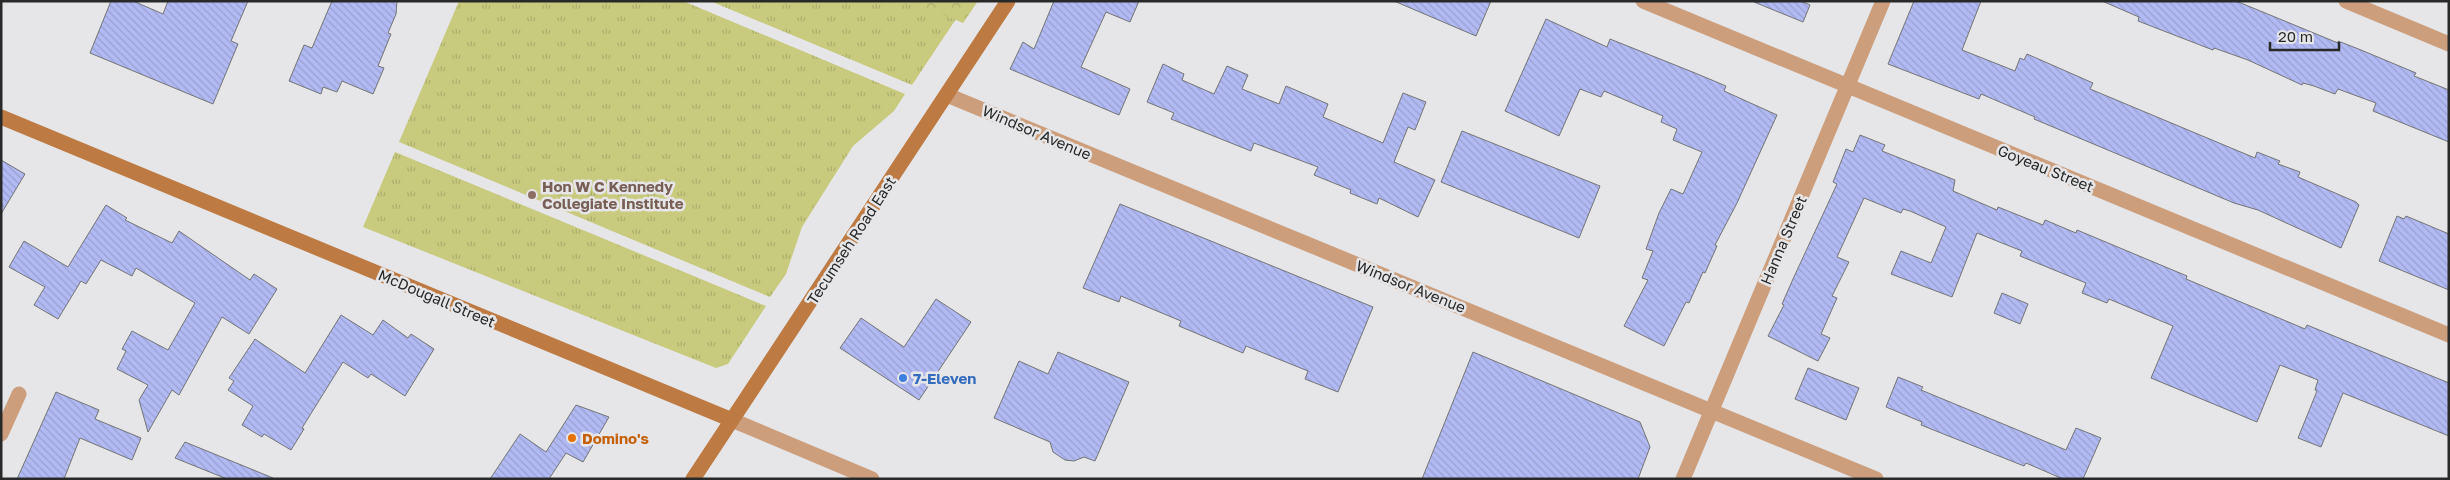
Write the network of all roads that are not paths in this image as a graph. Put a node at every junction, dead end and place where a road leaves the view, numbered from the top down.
1 (1008, 1) edge
2 (1643, 1) edge
3 (1883, 1) edge
4 (2346, 1) edge
5 (2449, 44) edge
6 (1847, 86) junction
7 (947, 95) junction
8 (1, 117) edge
9 (2449, 335) edge
10 (18, 394) dead end
11 (1711, 410) junction
12 (732, 420) junction
13 (1, 434) edge
14 (693, 479) edge
15 (872, 479) edge
16 (1683, 479) edge
17 (1876, 479) edge

1 - 7 street, Tecumseh Road East
2 - 6 street, Goyeau Street
3 - 6 street, Hanna Street
4 - 5 street
6 - 9 street, Goyeau Street
6 - 11 street, Hanna Street
7 - 11 street, Windsor Avenue
7 - 12 street, Tecumseh Road East
8 - 12 street, McDougall Street
10 - 13 street
11 - 16 street, Hanna Street
11 - 17 street, Windsor Avenue
12 - 14 street, Tecumseh Road East
12 - 15 street, McDougall Street

